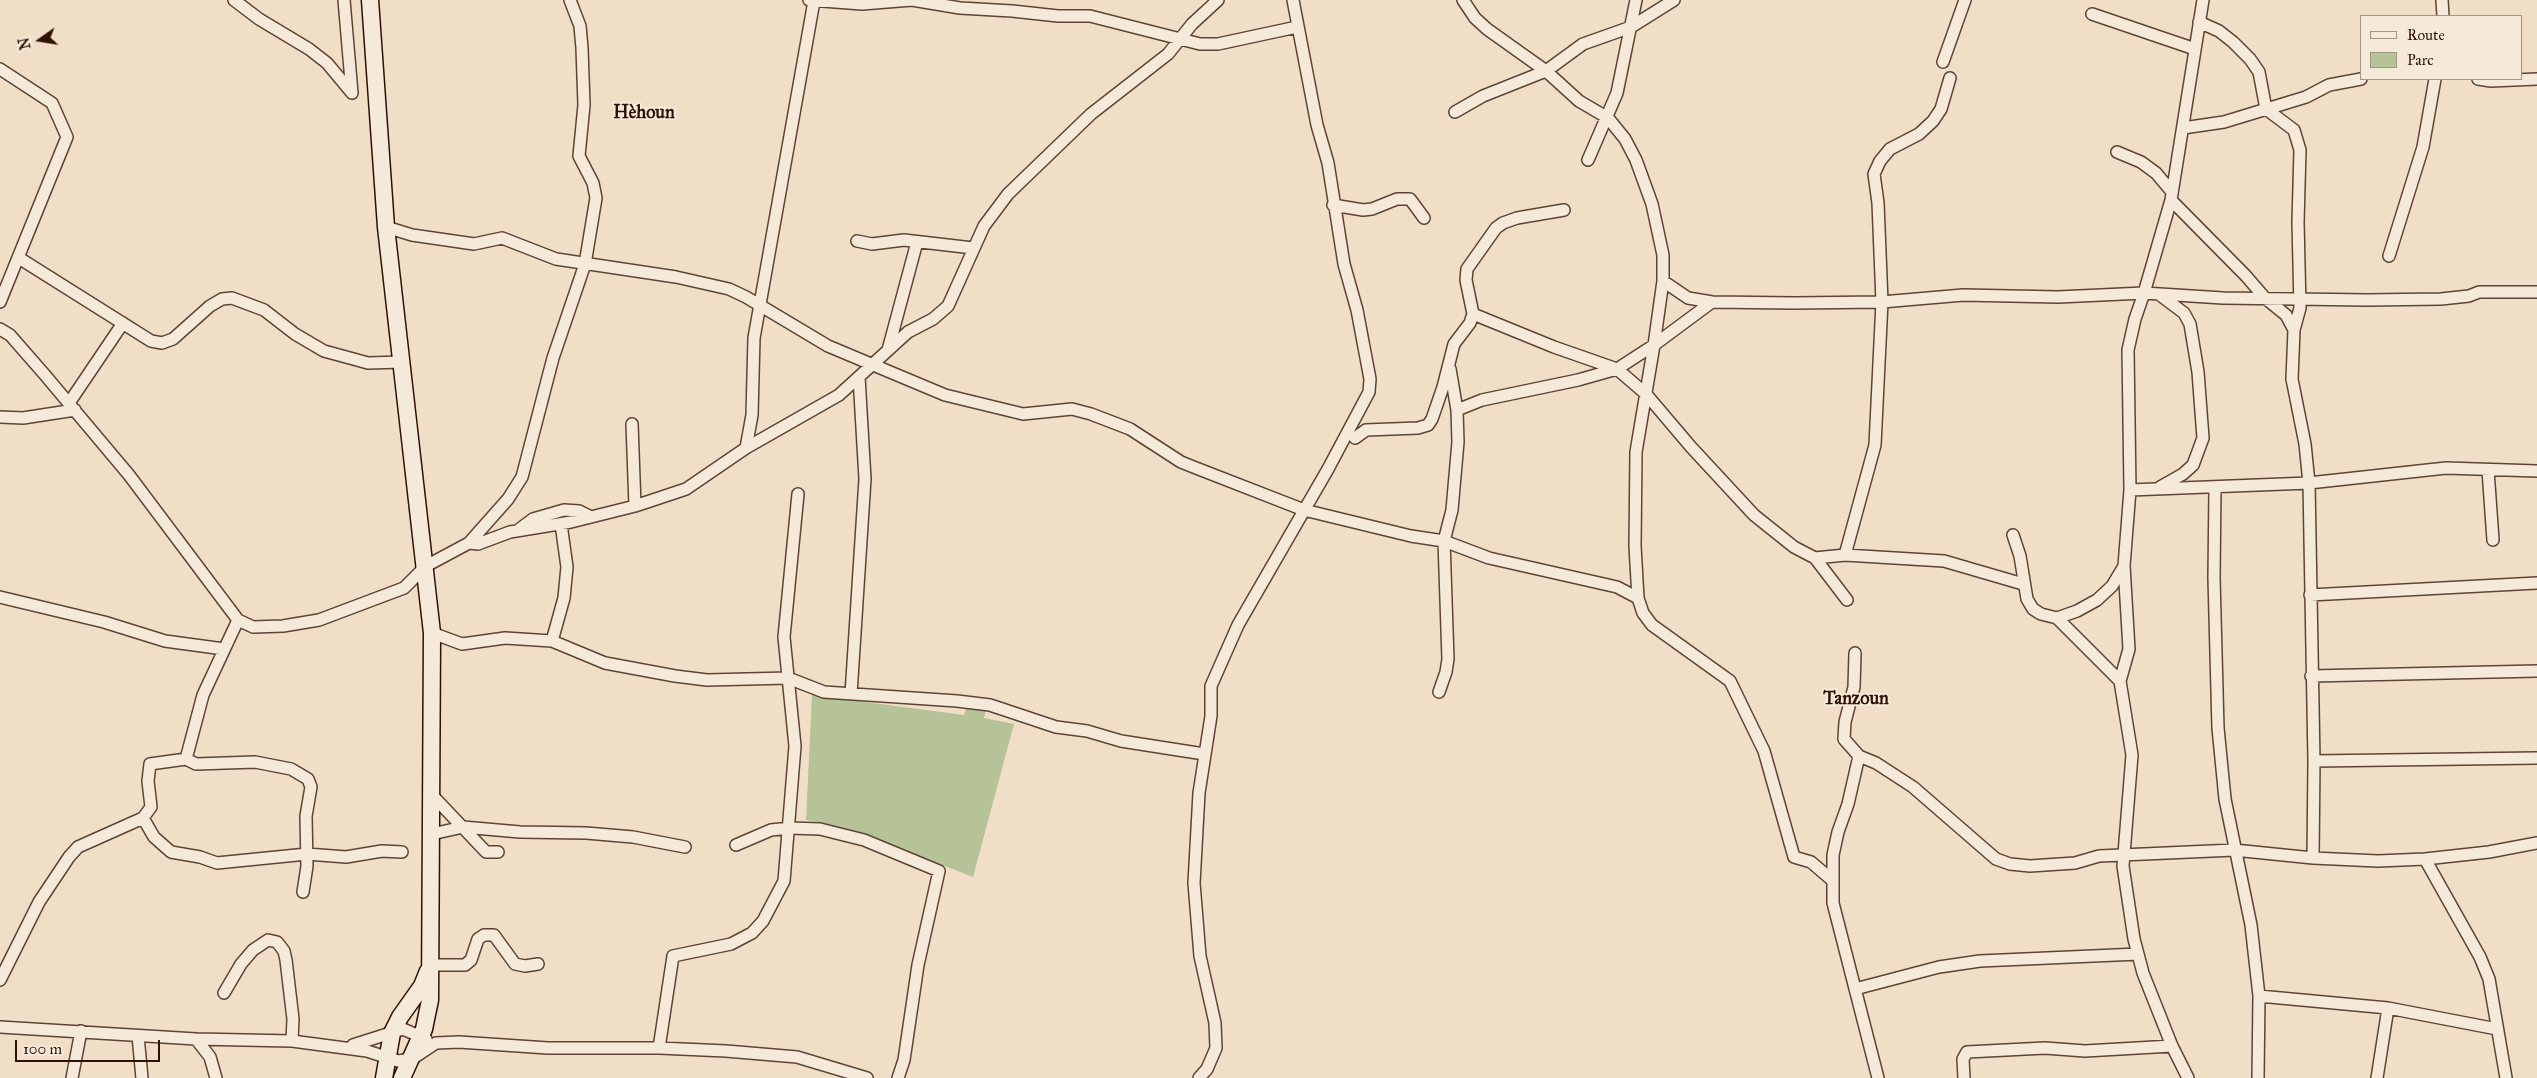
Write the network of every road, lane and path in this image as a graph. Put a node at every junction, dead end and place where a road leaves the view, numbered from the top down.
1 (234, 0) edge
2 (344, 0) edge
3 (370, 0) edge
4 (570, 0) edge
5 (812, 0) edge
6 (1218, 0) edge
7 (1293, 0) edge
8 (1463, 0) edge
9 (1636, 0) edge
10 (1674, 0) edge
11 (1966, 0) edge
12 (2203, 0) edge
13 (2442, 0) edge
14 (862, 2) edge
15 (2092, 14) dead end
16 (2443, 15) edge
17 (2199, 22) junction
18 (1297, 27) junction
19 (1632, 27) junction
20 (1180, 40) junction
21 (2195, 49) junction
22 (1943, 62) dead end
23 (0, 69) edge
24 (1546, 71) junction
25 (1950, 78) dead end
26 (2360, 79) edge
27 (2522, 79) edge
28 (2537, 79) edge
29 (2435, 80) edge
30 (2266, 108) junction
31 (1455, 112) dead end
32 (1608, 118) junction
33 (2183, 128) junction
34 (2117, 152) dead end
35 (1588, 160) dead end
36 (2172, 196) junction
37 (1333, 205) junction
38 (1564, 210) dead end
39 (1424, 218) dead end
40 (386, 227) junction
41 (857, 241) dead end
42 (917, 242) junction
43 (973, 248) junction
44 (2389, 256) dead end
45 (19, 258) junction
46 (585, 264) junction
47 (1663, 281) junction
48 (2537, 292) edge
49 (2144, 294) junction
50 (2159, 294) junction
51 (2265, 298) junction
52 (2300, 300) junction
53 (0, 302) edge
54 (1712, 302) junction
55 (1882, 302) junction
56 (759, 305) junction
57 (1473, 314) junction
58 (123, 324) junction
59 (0, 329) edge
60 (2294, 330) junction
61 (1654, 345) junction
62 (888, 350) junction
63 (400, 362) junction
64 (1449, 363) junction
65 (874, 365) junction
66 (1617, 368) junction
67 (859, 377) junction
68 (1646, 394) junction
69 (72, 407) junction
70 (1457, 410) junction
71 (0, 418) edge
72 (632, 424) dead end
73 (1355, 438) dead end
74 (746, 448) junction
75 (2488, 470) junction
76 (2537, 472) edge
77 (2309, 483) junction
78 (2215, 487) junction
79 (2153, 489) junction
80 (2130, 490) junction
81 (798, 494) dead end
82 (635, 506) junction
83 (1304, 510) junction
84 (589, 516) junction
85 (561, 524) junction
86 (515, 532) junction
87 (2013, 535) dead end
88 (2493, 540) dead end
89 (1444, 541) junction
90 (469, 543) junction
91 (1845, 555) junction
92 (1815, 558) junction
93 (426, 566) junction
94 (2124, 566) junction
95 (2537, 583) edge
96 (2023, 584) junction
97 (2310, 595) junction
98 (0, 597) edge
99 (1638, 598) junction
100 (1847, 600) dead end
101 (2057, 618) junction
102 (238, 620) junction
103 (432, 633) junction
104 (552, 641) junction
105 (224, 649) junction
106 (1855, 653) dead end
107 (2537, 672) edge
108 (2311, 676) junction
109 (788, 678) junction
110 (2120, 681) junction
111 (1439, 692) dead end
112 (850, 694) junction
113 (1204, 754) junction
114 (1859, 756) junction
115 (2537, 758) edge
116 (186, 759) junction
117 (2314, 760) junction
118 (432, 795) junction
119 (143, 818) junction
120 (463, 827) junction
121 (789, 828) junction
122 (432, 834) junction
123 (2537, 843) edge
124 (736, 845) dead end
125 (685, 847) dead end
126 (2234, 850) junction
127 (402, 852) dead end
128 (498, 852) dead end
129 (307, 854) junction
130 (2123, 854) junction
131 (2313, 858) junction
132 (2424, 859) junction
133 (1832, 880) junction
134 (303, 892) dead end
135 (2138, 954) junction
136 (538, 964) dead end
137 (431, 965) junction
138 (0, 980) edge
139 (1855, 989) junction
140 (224, 993) dead end
141 (2259, 996) junction
142 (2388, 1008) junction
143 (0, 1027) edge
144 (2497, 1029) junction
145 (81, 1031) junction
146 (392, 1033) junction
147 (138, 1036) junction
148 (421, 1036) junction
149 (196, 1039) junction
150 (292, 1040) junction
151 (436, 1043) junction
152 (2172, 1046) junction
153 (344, 1047) junction
154 (659, 1048) junction
155 (388, 1057) junction
156 (412, 1059) junction
157 (852, 1076) edge
158 (72, 1078) edge
159 (142, 1078) edge
160 (216, 1078) edge
161 (384, 1078) edge
162 (402, 1078) edge
163 (867, 1078) edge
164 (898, 1078) edge
165 (1199, 1078) edge
166 (1878, 1078) edge
167 (1964, 1078) edge
168 (2188, 1078) edge
169 (2258, 1078) edge
170 (2377, 1078) edge
171 (2506, 1078) edge

1 - 2 street
3 - 40 main road
4 - 46 street
5 - 14 street
5 - 56 street
6 - 20 street
7 - 18 street
8 - 24 street
9 - 19 street
10 - 19 street
11 - 22 street
12 - 17 street
13 - 16 street
14 - 20 street
15 - 21 street
17 - 21 street
17 - 30 street
18 - 20 street
18 - 37 street
19 - 24 street
19 - 32 street
20 - 43 street
21 - 33 street
23 - 45 street
24 - 31 street
24 - 32 street
25 - 55 street
26 - 30 street
27 - 28 street
29 - 44 street
30 - 33 street
30 - 52 street
32 - 35 street
32 - 47 street
33 - 36 street
34 - 36 street
36 - 49 street
36 - 51 street
37 - 39 street
37 - 83 street
38 - 57 street
40 - 46 street
40 - 63 main road
41 - 42 street
42 - 43 street
42 - 62 street
43 - 62 street
45 - 53 street
45 - 58 street
46 - 56 street
46 - 90 street
47 - 54 street
47 - 61 street
48 - 52 street
49 - 50 street
49 - 55 street
49 - 80 street
50 - 51 street
50 - 79 street
51 - 52 street
51 - 60 street
52 - 60 street
54 - 55 street
54 - 61 street
55 - 91 street
56 - 65 street
56 - 74 street
57 - 64 street
57 - 66 street
58 - 63 street
58 - 69 street
59 - 69 street
60 - 77 street
61 - 66 street
61 - 68 street
62 - 65 street
63 - 93 main road
64 - 70 street
64 - 73 street
65 - 67 street
65 - 83 street
66 - 68 street
66 - 70 street
67 - 74 street
67 - 112 street
68 - 92 street
68 - 99 street
69 - 71 street
69 - 102 street
70 - 89 street
72 - 82 street
74 - 82 street
75 - 76 street
75 - 77 street
75 - 88 street
77 - 78 street
77 - 97 street
78 - 79 street
78 - 126 street
79 - 80 street
80 - 94 street
81 - 109 street
82 - 84 street
83 - 89 street
83 - 113 street
84 - 85 street
84 - 86 street
85 - 86 street
85 - 104 street
86 - 90 street
87 - 96 street
89 - 99 street
89 - 111 street
90 - 93 street
91 - 92 street
91 - 96 street
92 - 100 street
93 - 102 street
93 - 103 main road
94 - 101 street
94 - 110 street
95 - 97 street
96 - 101 street
97 - 108 street
98 - 105 street
99 - 133 street
101 - 110 street
102 - 105 street
103 - 104 street
103 - 118 main road
104 - 109 street
105 - 116 street
106 - 114 street
107 - 108 street
108 - 117 street
109 - 112 street
109 - 121 street
110 - 130 street
112 - 113 street
113 - 165 street
114 - 130 street
114 - 133 street
115 - 117 street
116 - 119 street
116 - 129 street
117 - 131 street
118 - 120 street
118 - 122 main road
119 - 129 street
119 - 138 street
120 - 122 street
120 - 125 street
120 - 128 street
121 - 124 street
121 - 154 street
121 - 164 street
122 - 137 main road
123 - 132 street
126 - 130 street
126 - 131 street
126 - 141 street
127 - 129 street
129 - 134 street
130 - 135 street
131 - 132 street
132 - 144 street
133 - 139 street
135 - 139 street
135 - 152 street
136 - 137 street
137 - 146 main road
137 - 148 main road
139 - 166 street
140 - 150 street
141 - 142 street
141 - 169 street
142 - 144 street
142 - 170 street
143 - 145 street
144 - 171 street
145 - 147 street
145 - 158 street
146 - 148 street
146 - 153 street
146 - 155 main road
147 - 149 street
147 - 159 street
148 - 151 street
148 - 156 main road
149 - 150 street
149 - 160 street
150 - 153 street
151 - 154 street
151 - 156 street
152 - 167 street
152 - 168 street
153 - 155 street
154 - 157 street
155 - 156 street
155 - 161 main road
156 - 162 main road
157 - 163 street

